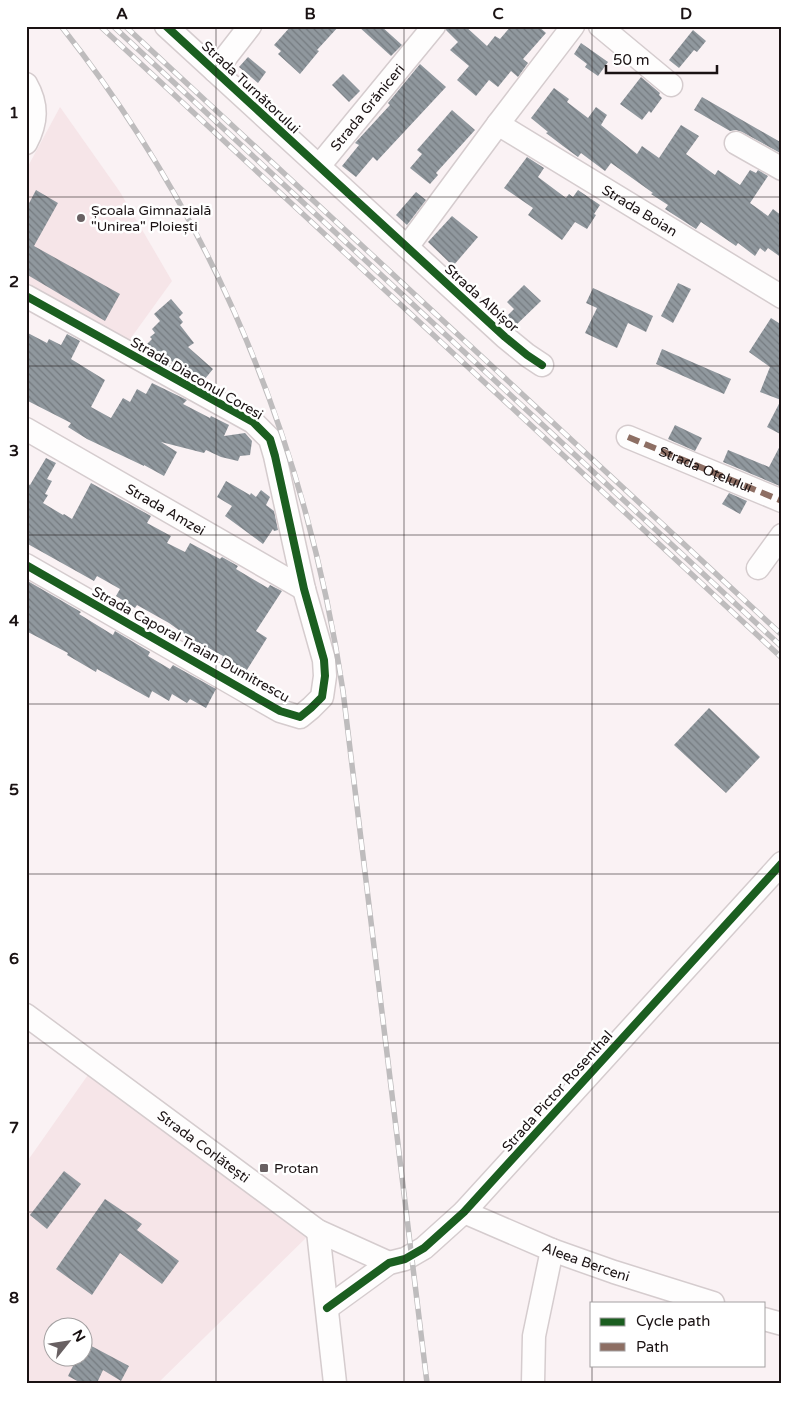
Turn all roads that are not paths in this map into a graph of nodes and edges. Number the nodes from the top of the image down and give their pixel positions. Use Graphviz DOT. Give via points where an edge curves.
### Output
graph roads {
  1 [pos="166,26"];
  2 [pos="250,26"];
  3 [pos="434,26"];
  4 [pos="573,26"];
  5 [pos="600,26"];
  6 [pos="215,71"];
  7 [pos="26,84"];
  8 [pos="671,85"];
  9 [pos="498,124"];
  10 [pos="26,143"];
  11 [pos="736,143"];
  12 [pos="318,166"];
  13 [pos="782,169"];
  14 [pos="407,246"];
  15 [pos="26,296"];
  16 [pos="782,296"];
  17 [pos="542,365"];
  18 [pos="26,429"];
  19 [pos="628,437"];
  20 [pos="782,501"];
  21 [pos="782,535"];
  22 [pos="26,565"];
  23 [pos="758,568"];
  24 [pos="304,589"];
  25 [pos="782,863"];
  26 [pos="26,1015"];
  27 [pos="464,1212"];
  28 [pos="318,1231"];
  29 [pos="552,1250"];
  30 [pos="389,1263"];
  31 [pos="710,1302"];
  32 [pos="327,1308"];
  33 [pos="766,1320"];
  34 [pos="782,1324"];
  35 [pos="335,1383"];
  36 [pos="534,1383"];
  1 -- 6 [label="street, Strada Turnătorului"];
  2 -- 6 [label="street"];
  3 -- 12 [label="street, Strada Grăniceri"];
  4 -- 9 [label="street"];
  5 -- 8 [label="street"];
  6 -- 12 [label="street, Strada Turnătorului"];
  7 -- 10 [label="street" via="36,109"];
  9 -- 14 [label="street"];
  9 -- 16 [label="street, Strada Boian"];
  11 -- 13 [label="street"];
  12 -- 14 [label="street"];
  14 -- 17 [label="street, Strada Albișor" via="505,337"];
  15 -- 24 [label="street, Strada Diaconul Coresi" via="253,422 262,430 270,440 275,456"];
  18 -- 24 [label="street, Strada Amzei"];
  19 -- 20 [label="street, Strada Oțelului"];
  21 -- 23 [label="street"];
  22 -- 24 [label="street, Strada Caporal Traian Dumitrescu" via="280,710 300,717 322,697 325,676 324,660"];
  25 -- 27 [label="street, Strada Pictor Rosenthal"];
  26 -- 28 [label="street, Strada Corlătești"];
  27 -- 29 [label="street, Aleea Berceni"];
  27 -- 30 [label="street, Strada Pictor Rosenthal" via="424,1248 412,1256"];
  28 -- 30 [label="street, Strada Corlătești"];
  28 -- 32 [label="street"];
  29 -- 31 [label="street, Aleea Berceni"];
  29 -- 36 [label="street" via="534,1336"];
  30 -- 32 [label="street, Strada Pictor Rosenthal"];
  32 -- 35 [label="street"];
  33 -- 34 [label="street"];
}
